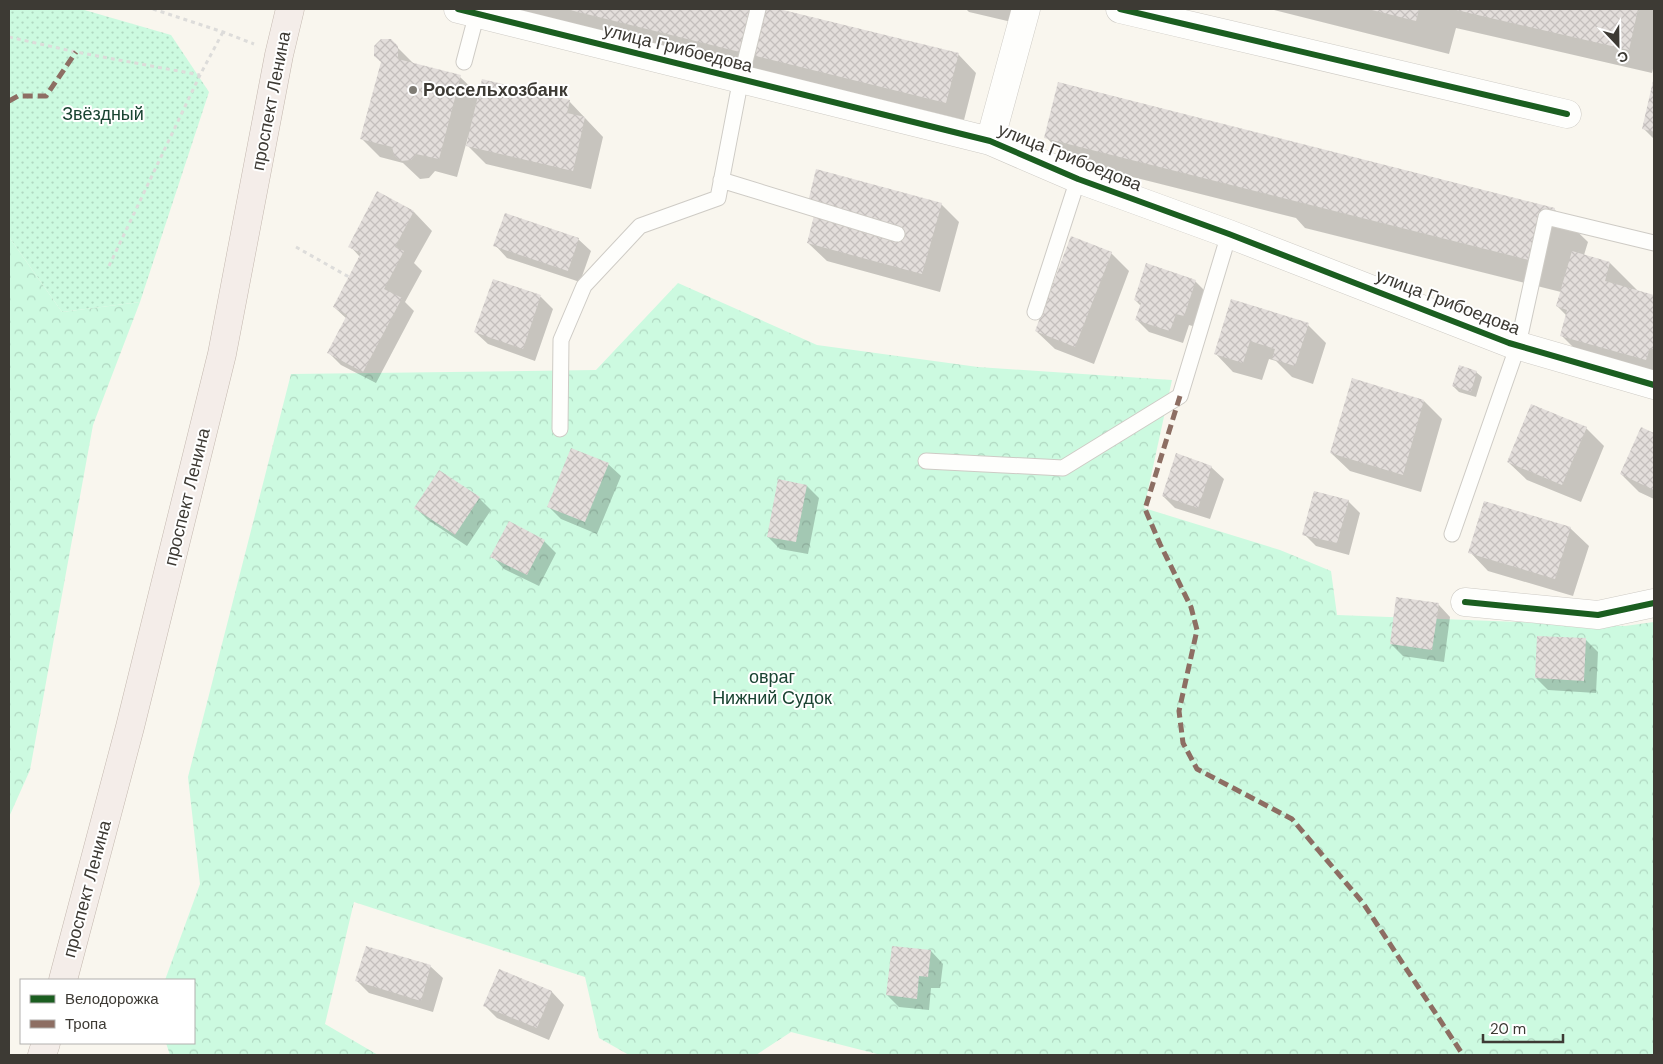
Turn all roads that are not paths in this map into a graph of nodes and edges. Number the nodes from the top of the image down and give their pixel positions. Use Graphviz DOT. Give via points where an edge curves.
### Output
graph roads {
  1 [pos="290,9"];
  2 [pos="758,9"];
  3 [pos="1026,9"];
  4 [pos="1120,9"];
  5 [pos="467,11"];
  6 [pos="464,62"];
  7 [pos="741,78"];
  8 [pos="1567,114"];
  9 [pos="990,141"];
  10 [pos="1078,179"];
  11 [pos="721,180"];
  12 [pos="896,234"];
  13 [pos="1229,234"];
  14 [pos="1654,243"];
  15 [pos="1035,312"];
  16 [pos="1518,345"];
  17 [pos="1654,386"];
  18 [pos="560,429"];
  19 [pos="926,461"];
  20 [pos="1452,534"];
  21 [pos="1465,602"];
  22 [pos="1654,603"];
  23 [pos="62,979"];
  1 -- 23 [label="main road, проспект Ленина" via="222,354 130,727"];
  2 -- 7 [label="lane"];
  3 -- 9 [label="street"];
  4 -- 8 [label="street"];
  5 -- 6 [label="lane"];
  5 -- 7 [label="street, улица Грибоедова"];
  7 -- 9 [label="street, улица Грибоедова"];
  7 -- 11 [label="lane"];
  9 -- 10 [label="street, улица Грибоедова"];
  10 -- 13 [label="street, улица Грибоедова"];
  10 -- 15 [label="lane"];
  11 -- 12 [label="lane"];
  11 -- 18 [label="lane" via="718,198 640,226 584,286 561,340"];
  13 -- 16 [label="street, улица Грибоедова"];
  13 -- 19 [label="lane" via="1180,396 1063,468"];
  14 -- 16 [label="lane" via="1546,217"];
  16 -- 17 [label="street, улица Грибоедова"];
  16 -- 20 [label="lane"];
  21 -- 22 [label="street" via="1598,615"];
}
